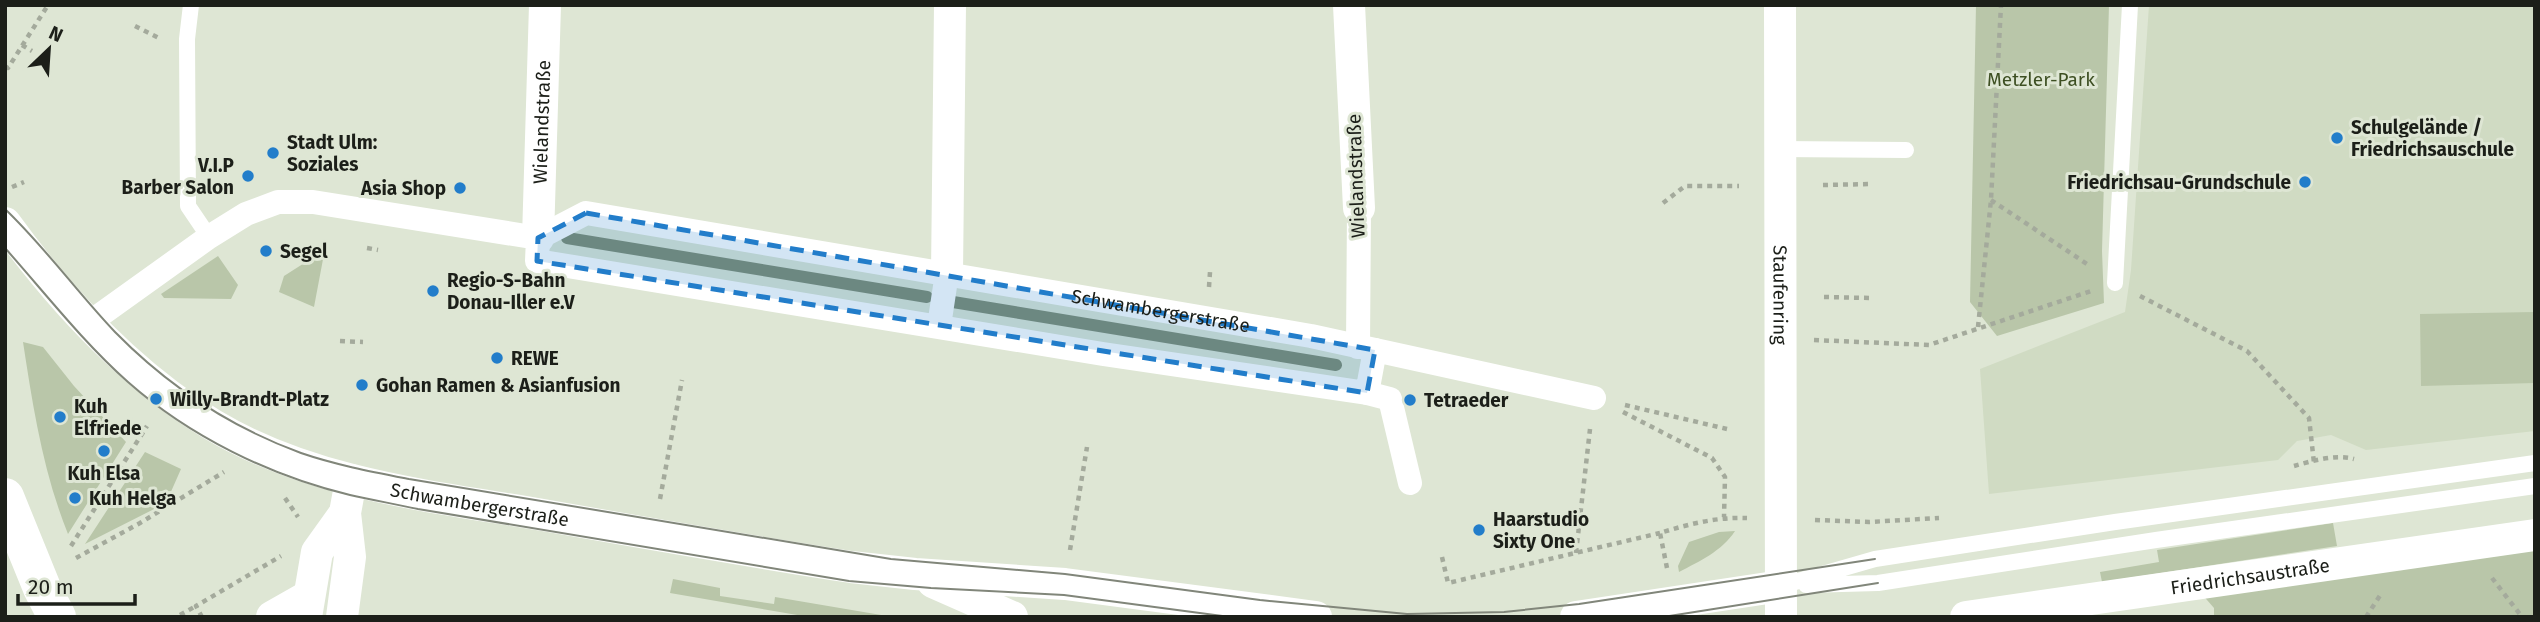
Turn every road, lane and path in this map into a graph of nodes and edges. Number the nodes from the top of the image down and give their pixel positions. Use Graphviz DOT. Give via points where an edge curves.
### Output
graph roads {
  1 [pos="48,5"];
  2 [pos="191,5"];
  3 [pos="545,5"];
  4 [pos="950,5"];
  5 [pos="1349,5"];
  6 [pos="1780,5"];
  7 [pos="2001,5"];
  8 [pos="2130,5"];
  9 [pos="22,45"];
  10 [pos="32,51"];
  11 [pos="5,66"];
  12 [pos="1779,149"];
  13 [pos="1906,150"];
  14 [pos="24,182"];
  15 [pos="1871,184"];
  16 [pos="1823,185"];
  17 [pos="1739,186"];
  18 [pos="12,187"];
  19 [pos="1992,200"];
  20 [pos="1663,203"];
  21 [pos="1359,208"];
  22 [pos="11,235"];
  23 [pos="209,237"];
  24 [pos="538,238"];
  25 [pos="367,248"];
  26 [pos="378,250"];
  27 [pos="947,273"];
  28 [pos="2115,283"];
  29 [pos="1824,297"];
  30 [pos="1871,298"];
  31 [pos="89,323"];
  32 [pos="939,326"];
  33 [pos="1978,327"];
  34 [pos="1779,338"];
  35 [pos="340,341"];
  36 [pos="363,342"];
  37 [pos="1367,348"];
  38 [pos="682,380"];
  39 [pos="1367,393"];
  40 [pos="1594,398"];
  41 [pos="147,426"];
  42 [pos="1727,429"];
  43 [pos="1087,447"];
  44 [pos="2314,460"];
  45 [pos="2535,463"];
  46 [pos="224,472"];
  47 [pos="351,481"];
  48 [pos="1410,482"];
  49 [pos="2535,486"];
  50 [pos="5,497"];
  51 [pos="285,497"];
  52 [pos="659,503"];
  53 [pos="345,513"];
  54 [pos="300,524"];
  55 [pos="1660,533"];
  56 [pos="2535,535"];
  57 [pos="71,546"];
  58 [pos="1069,551"];
  59 [pos="288,552"];
  60 [pos="1576,553"];
  61 [pos="1442,557"];
  62 [pos="76,558"];
  63 [pos="1668,571"];
  64 [pos="915,574"];
  65 [pos="1781,601"];
  66 [pos="196,606"];
  67 [pos="307,606"];
  68 [pos="180,615"];
  69 [pos="57,617"];
  70 [pos="202,617"];
  71 [pos="272,617"];
  72 [pos="342,617"];
  73 [pos="1012,617"];
  74 [pos="1316,617"];
  75 [pos="1576,617"];
  76 [pos="1966,617"];
  1 -- 9 [label="path"];
  2 -- 23 [label="lane" via="188,206"];
  3 -- 24 [label="street, Wielandstraße"];
  4 -- 27 [label="street"];
  5 -- 21 [label="street, Wielandstraße"];
  6 -- 12 [label="street, Staufenring"];
  7 -- 19 [label="path"];
  8 -- 28 [label="lane"];
  9 -- 10 [label="path"];
  9 -- 11 [label="path" via="8,68"];
  12 -- 13 [label="lane"];
  12 -- 34 [label="street, Staufenring"];
  14 -- 18 [label="path"];
  15 -- 16 [label="path"];
  17 -- 20 [label="path" via="1685,187"];
  19 -- 28 [label="path"];
  19 -- 33 [label="path"];
  21 -- 37 [label="street, Wielandstraße"];
  22 -- 31 [label="street, Schwambergerstraße"];
  23 -- 24 [label="street" via="246,214 278,202 302,202"];
  23 -- 31 [label="street"];
  24 -- 27 [label="street, Schwambergerstraße" via="586,213"];
  24 -- 32 [label="street" via="537,261"];
  25 -- 26 [label="path"];
  27 -- 32 [label="street"];
  27 -- 37 [label="street, Schwambergerstraße"];
  28 -- 33 [label="path"];
  28 -- 44 [label="path" via="2248,351 2309,418"];
  29 -- 30 [label="path"];
  31 -- 47 [label="street, Schwambergerstraße" via="151,383 212,425 278,457"];
  32 -- 39 [label="street"];
  33 -- 34 [label="path" via="1929,345"];
  34 -- 65 [label="street, Staufenring"];
  35 -- 36 [label="path"];
  37 -- 39 [label="street"];
  37 -- 40 [label="street, Schwambergerstraße"];
  38 -- 52 [label="path"];
  39 -- 48 [label="street" via="1390,399"];
  40 -- 42 [label="path"];
  40 -- 55 [label="path" via="1712,458 1725,477 1724,517"];
  40 -- 60 [label="path"];
  41 -- 57 [label="path"];
  43 -- 58 [label="path"];
  45 -- 65 [label="lane" via="1875,559"];
  46 -- 62 [label="path"];
  47 -- 53 [label="street"];
  47 -- 64 [label="street, Schwambergerstraße"];
  49 -- 65 [label="lane" via="2156,540"];
  50 -- 69 [label="main road"];
  51 -- 54 [label="path"];
  53 -- 67 [label="street" via="317,552"];
  53 -- 72 [label="street" via="349,557"];
  55 -- 60 [label="path"];
  55 -- 63 [label="path"];
  56 -- 76 [label="street, Friedrichsaustraße"];
  59 -- 66 [label="path"];
  60 -- 61 [label="path" via="1448,583"];
  64 -- 73 [label="street, Schwambergerstraße"];
  64 -- 74 [label="street, Schwambergerstraße" via="1065,584"];
  65 -- 75 [label="street"];
  66 -- 68 [label="path"];
  66 -- 70 [label="path"];
  67 -- 71 [label="street"];
}
